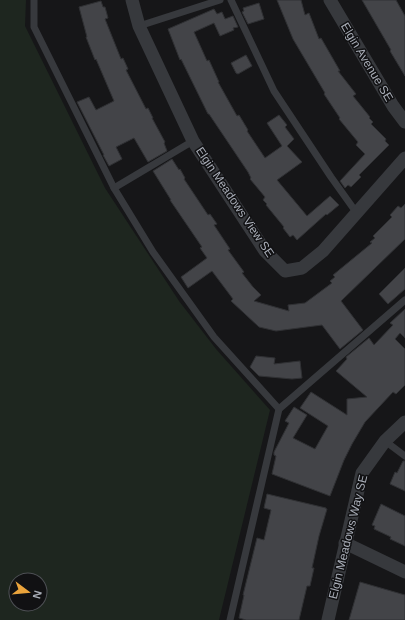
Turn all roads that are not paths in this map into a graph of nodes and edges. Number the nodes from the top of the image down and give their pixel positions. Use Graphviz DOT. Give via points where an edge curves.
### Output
graph roads {
  1 [pos="34,0"];
  2 [pos="132,0"];
  3 [pos="220,0"];
  4 [pos="231,0"];
  5 [pos="330,0"];
  6 [pos="139,26"];
  7 [pos="405,122"];
  8 [pos="193,141"];
  9 [pos="405,158"];
  10 [pos="114,188"];
  11 [pos="356,212"];
  12 [pos="405,300"];
  13 [pos="279,409"];
  14 [pos="405,422"];
  15 [pos="385,441"];
  16 [pos="405,456"];
  17 [pos="345,543"];
  18 [pos="405,572"];
  19 [pos="230,620"];
  20 [pos="328,620"];
  1 -- 10 [label="lane" via="34,27"];
  2 -- 6 [label="street, Elgin Meadows View SE"];
  3 -- 6 [label="lane"];
  4 -- 11 [label="lane" via="274,91"];
  5 -- 7 [label="street, Elgin Avenue SE"];
  6 -- 8 [label="street, Elgin Meadows View SE"];
  8 -- 10 [label="lane"];
  8 -- 11 [label="street, Elgin Meadows View SE" via="266,251 285,271 302,268 323,250"];
  9 -- 11 [label="street, Elgin Meadows View SE"];
  10 -- 13 [label="lane" via="153,252 214,337"];
  12 -- 13 [label="lane"];
  13 -- 19 [label="lane"];
  14 -- 15 [label="street, Elgin Meadows Way SE"];
  15 -- 16 [label="lane"];
  15 -- 17 [label="street, Elgin Meadows Way SE" via="362,473"];
  17 -- 18 [label="street"];
  17 -- 20 [label="street, Elgin Meadows Way SE"];
}
